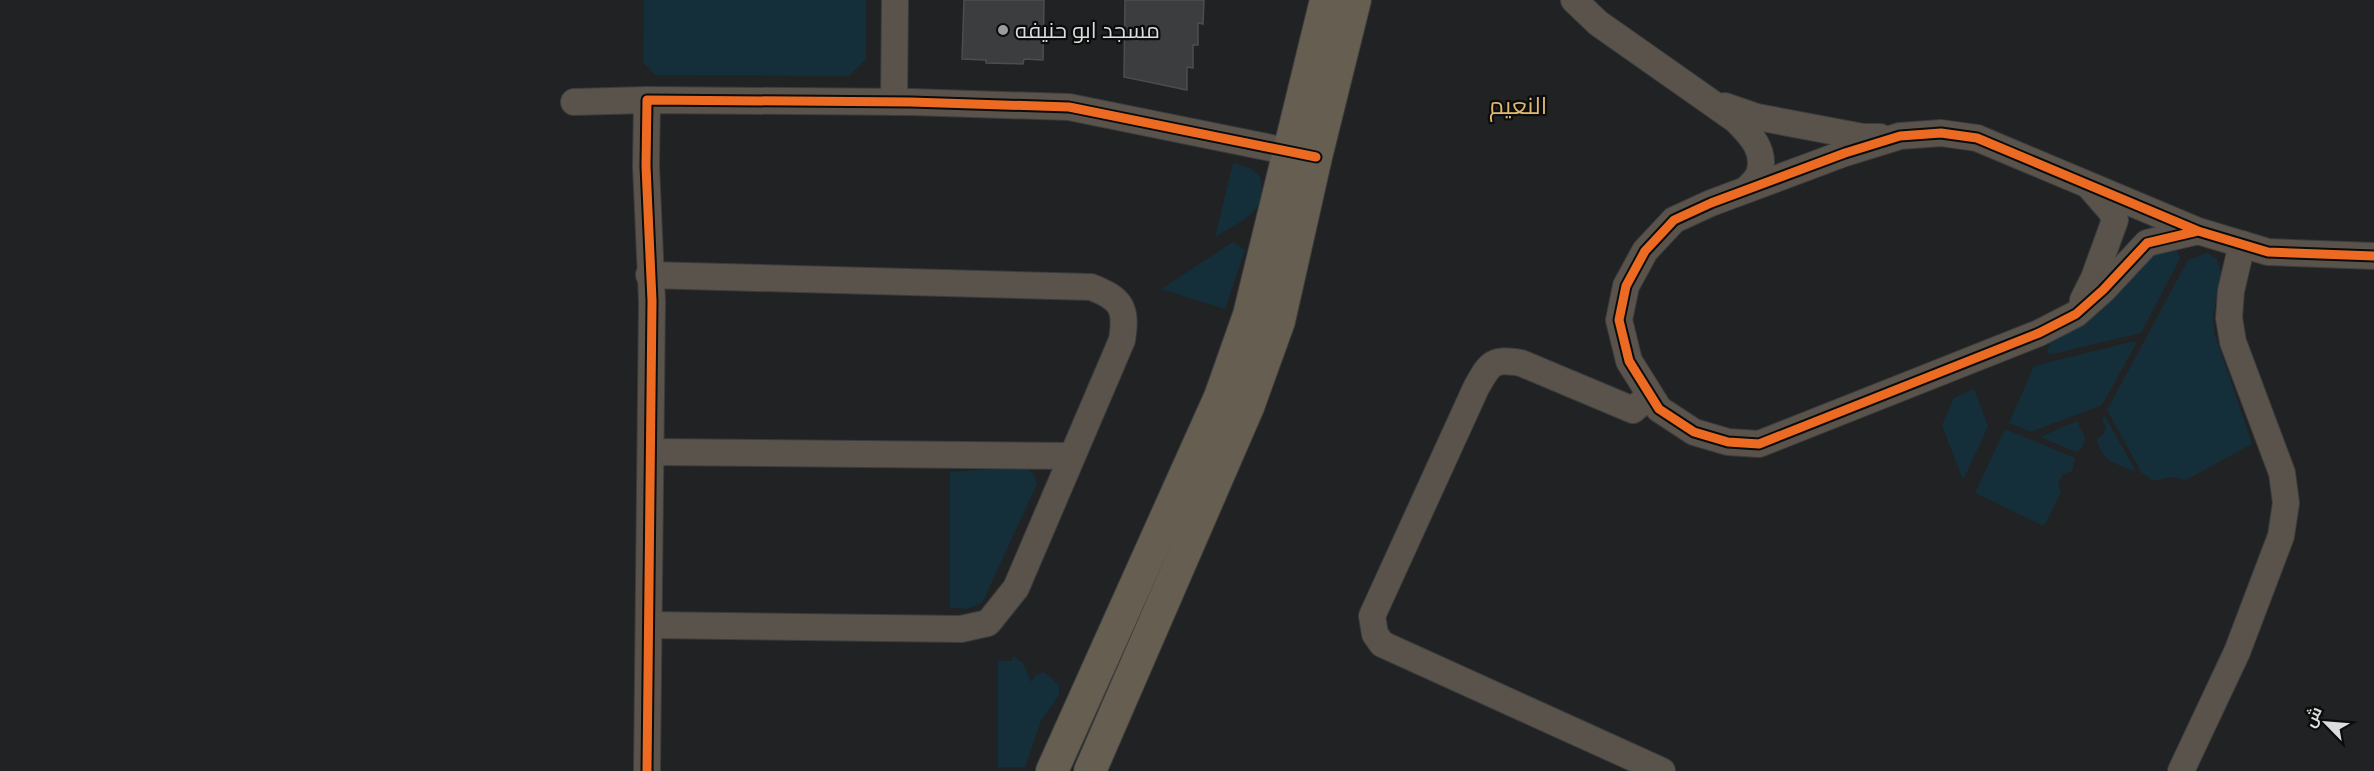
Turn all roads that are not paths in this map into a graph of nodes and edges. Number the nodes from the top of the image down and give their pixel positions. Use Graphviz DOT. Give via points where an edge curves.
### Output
graph roads {
  1 [pos="895,0"];
  2 [pos="1326,0"];
  3 [pos="1355,0"];
  4 [pos="1574,0"];
  5 [pos="647,100"];
  6 [pos="1707,101"];
  7 [pos="574,102"];
  8 [pos="894,102"];
  9 [pos="1894,137"];
  10 [pos="1303,155"];
  11 [pos="2086,183"];
  12 [pos="1747,189"];
  13 [pos="2198,231"];
  14 [pos="2374,239"];
  15 [pos="2242,244"];
  16 [pos="2374,256"];
  17 [pos="649,275"];
  18 [pos="2076,314"];
  19 [pos="1650,395"];
  20 [pos="651,452"];
  21 [pos="1072,456"];
  22 [pos="649,626"];
  23 [pos="647,771"];
  24 [pos="1052,771"];
  25 [pos="1089,771"];
  26 [pos="1662,771"];
  27 [pos="2181,771"];
  1 -- 8 [label="street"];
  2 -- 10 [label="main road"];
  3 -- 10 [label="main road"];
  4 -- 6 [label="street" via="1598,23"];
  5 -- 7 [label="street"];
  5 -- 8 [label="street"];
  5 -- 17 [label="street"];
  6 -- 9 [label="street" via="1757,117 1863,137"];
  6 -- 12 [label="street" via="1753,136 1761,155 1759,174"];
  8 -- 10 [label="street" via="1069,107"];
  9 -- 11 [label="street" via="1941,133 1977,138"];
  9 -- 12 [label="street"];
  10 -- 24 [label="main road" via="1220,397"];
  10 -- 25 [label="main road" via="1279,321 1248,407"];
  11 -- 13 [label="street"];
  11 -- 18 [label="street" via="2115,220"];
  12 -- 19 [label="street" via="1674,220 1645,251 1626,286 1619,320 1629,361"];
  13 -- 15 [label="street"];
  13 -- 18 [label="street" via="2147,243"];
  14 -- 15 [label="street"];
  15 -- 16 [label="street" via="2268,252"];
  15 -- 27 [label="street" via="2230,291 2230,326 2282,473 2286,503 2281,536 2237,652"];
  17 -- 20 [label="street"];
  17 -- 21 [label="street" via="1091,287 1107,293 1120,304 1125,319 1122,340"];
  18 -- 19 [label="street" via="2039,333 1759,444 1728,442 1695,432 1659,409"];
  19 -- 26 [label="street" via="1633,410 1521,363 1502,360 1488,367 1372,616 1375,634 1382,644"];
  20 -- 21 [label="street"];
  20 -- 22 [label="street"];
  21 -- 22 [label="street" via="1016,588 988,624 962,629"];
  22 -- 23 [label="street"];
}
